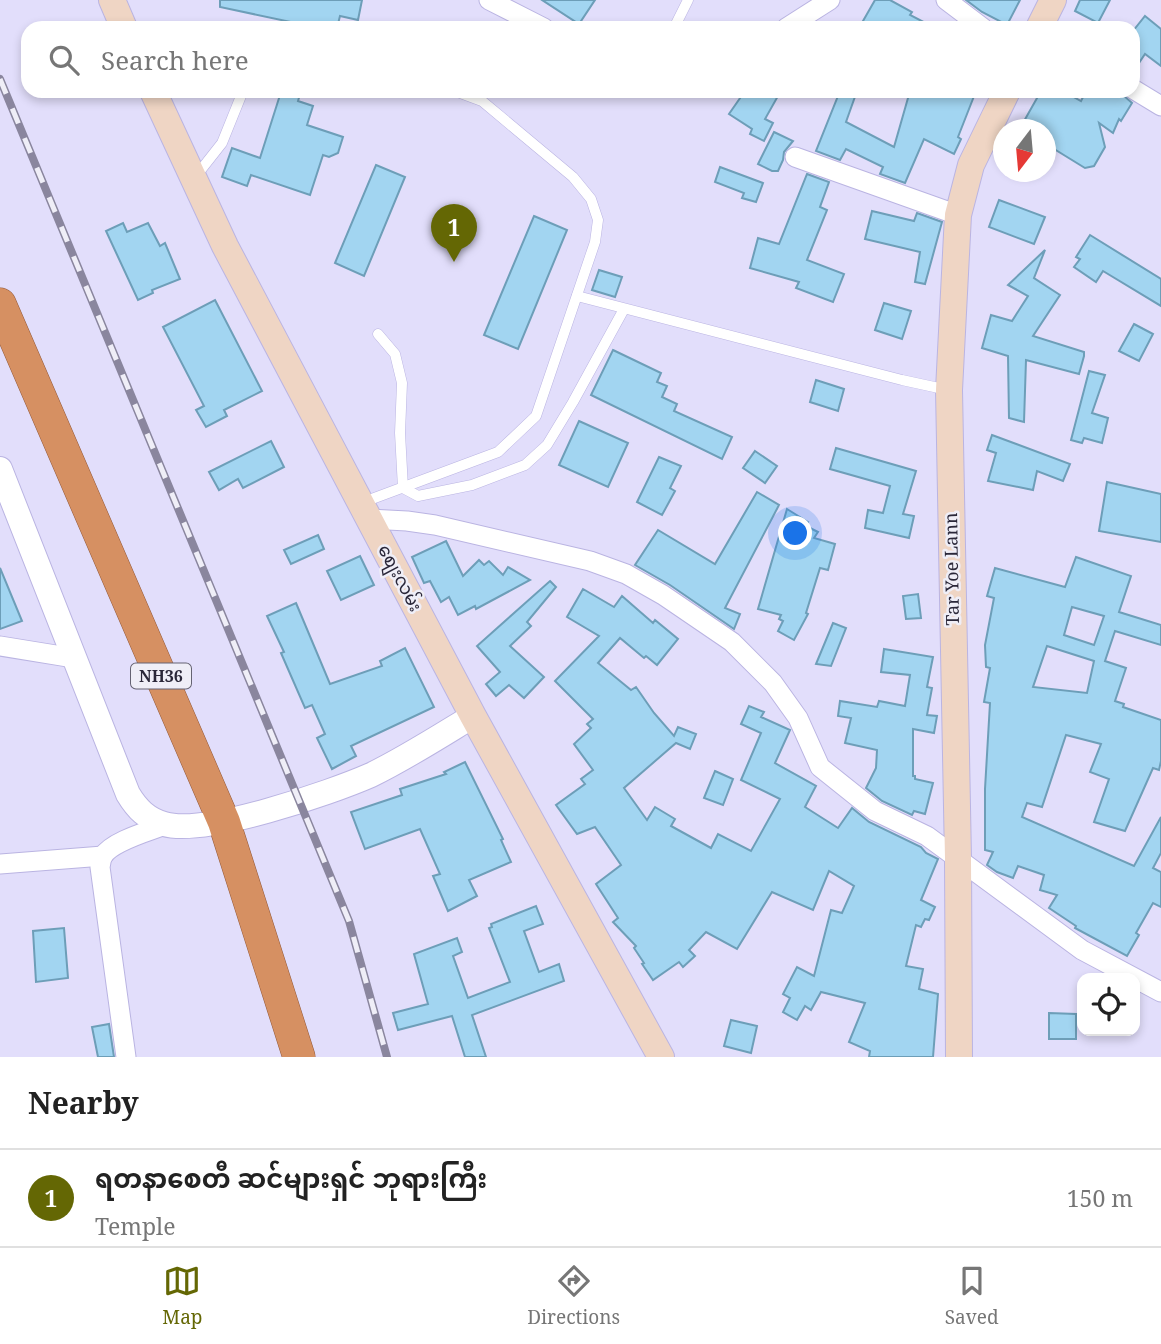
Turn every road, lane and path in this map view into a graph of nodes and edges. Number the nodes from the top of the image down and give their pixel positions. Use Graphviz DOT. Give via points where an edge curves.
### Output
graph roads {
  1 [pos="111,0"];
  2 [pos="489,0"];
  3 [pos="688,0"];
  4 [pos="830,0"];
  5 [pos="946,0"];
  6 [pos="1053,0"];
  7 [pos="121,21"];
  8 [pos="530,21"];
  9 [pos="678,21"];
  10 [pos="797,21"];
  11 [pos="974,21"];
  12 [pos="1042,21"];
  13 [pos="1140,93"];
  14 [pos="156,98"];
  15 [pos="240,98"];
  16 [pos="474,98"];
  17 [pos="1004,98"];
  18 [pos="1161,106"];
  19 [pos="795,157"];
  20 [pos="194,179"];
  21 [pos="958,215"];
  22 [pos="577,296"];
  23 [pos="0,304"];
  24 [pos="624,309"];
  25 [pos="379,334"];
  26 [pos="949,390"];
  27 [pos="0,469"];
  28 [pos="403,488"];
  29 [pos="365,511"];
  30 [pos="0,646"];
  31 [pos="74,658"];
  32 [pos="473,716"];
  33 [pos="224,822"];
  34 [pos="165,825"];
  35 [pos="103,856"];
  36 [pos="958,859"];
  37 [pos="0,864"];
  38 [pos="1161,992"];
  39 [pos="126,1057"];
  40 [pos="299,1057"];
  41 [pos="661,1057"];
  42 [pos="959,1057"];
  1 -- 7 [label="main road"];
  2 -- 8 [label="street"];
  3 -- 9 [label="lane"];
  4 -- 10 [label="street"];
  5 -- 11 [label="street"];
  6 -- 12 [label="main road"];
  13 -- 18 [label="street"];
  14 -- 20 [label="main road, စျေးလမ်း"];
  15 -- 20 [label="lane" via="222,143"];
  16 -- 22 [label="lane" via="573,177 591,199 598,220 595,242"];
  17 -- 21 [label="main road, Tar Yoe Lann" via="971,164"];
  19 -- 21 [label="street"];
  20 -- 29 [label="main road, စျေးလမ်း"];
  21 -- 26 [label="main road, Tar Yoe Lann"];
  22 -- 24 [label="lane"];
  22 -- 28 [label="lane" via="536,416 498,452"];
  23 -- 33 [label="highway, NH36"];
  24 -- 26 [label="lane"];
  24 -- 28 [label="lane" via="547,445 525,465 472,485 418,496"];
  25 -- 28 [label="lane" via="395,354 402,383"];
  26 -- 36 [label="main road, Tar Yoe Lann"];
  27 -- 31 [label="street"];
  28 -- 29 [label="lane"];
  29 -- 32 [label="main road, စျေးလမ်း"];
  29 -- 36 [label="street" via="590,561 663,595 732,642 773,683 798,718 820,767 875,811 927,836"];
  30 -- 31 [label="street"];
  31 -- 34 [label="street" via="128,794 138,809"];
  32 -- 33 [label="street" via="370,775"];
  32 -- 41 [label="main road, စျေးလမ်း"];
  33 -- 34 [label="street"];
  33 -- 40 [label="highway, NH36"];
  34 -- 35 [label="street" via="125,841"];
  35 -- 37 [label="street"];
  35 -- 39 [label="street" via="101,884"];
  36 -- 38 [label="street" via="1082,950"];
  36 -- 42 [label="main road, Tar Yoe Lann"];
}
